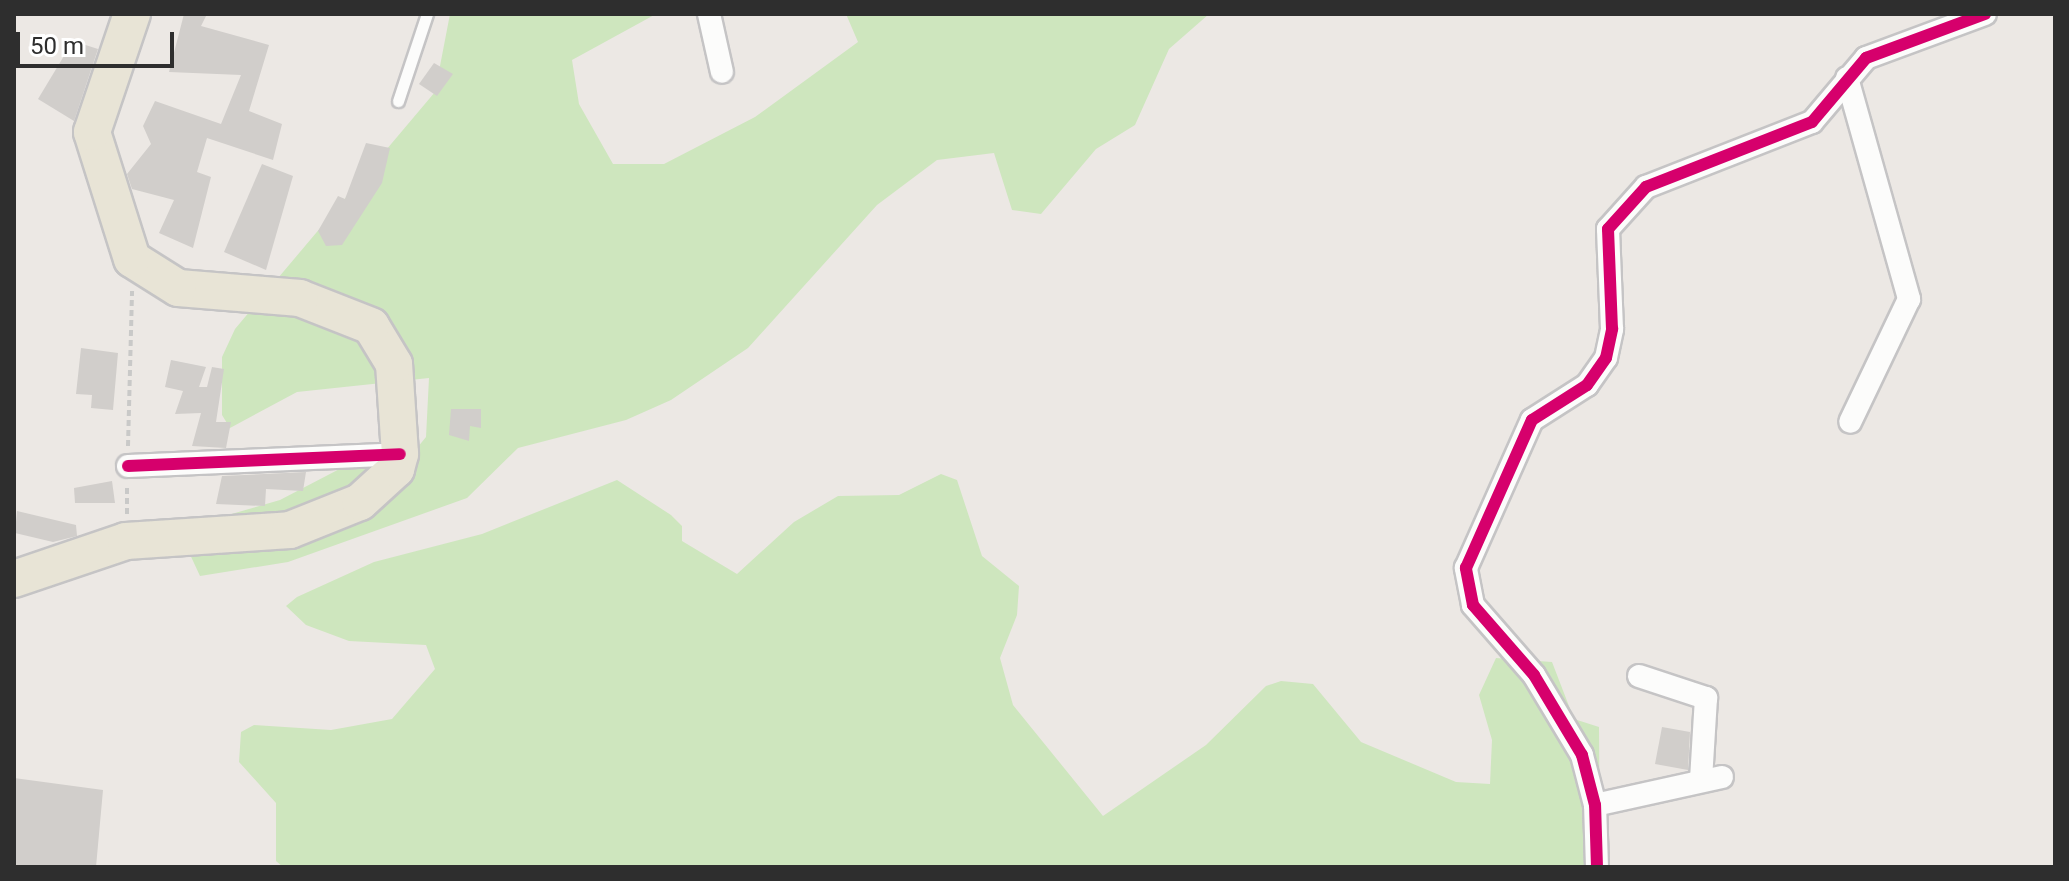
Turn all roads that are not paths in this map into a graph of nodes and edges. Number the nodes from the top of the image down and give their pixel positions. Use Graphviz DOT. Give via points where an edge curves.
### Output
graph roads {
  1 [pos="132,14"];
  2 [pos="427,14"];
  3 [pos="709,14"];
  4 [pos="1985,14"];
  5 [pos="722,72"];
  6 [pos="1847,78"];
  7 [pos="398,101"];
  8 [pos="1850,422"];
  9 [pos="400,454"];
  10 [pos="128,466"];
  11 [pos="14,579"];
  12 [pos="1639,676"];
  13 [pos="1595,805"];
  14 [pos="1597,867"];
  1 -- 9 [label="main road" via="92,132 132,259 178,288 300,298 371,326 394,364"];
  2 -- 7 [label="lane"];
  3 -- 5 [label="street"];
  4 -- 6 [label="street" via="1866,58"];
  6 -- 8 [label="street" via="1909,299"];
  6 -- 13 [label="street" via="1822,115 1796,132 1646,187 1627,201 1608,229 1612,329 1606,358 1587,385 1532,420 1466,568 1473,605 1534,675 1582,755"];
  9 -- 10 [label="street"];
  9 -- 11 [label="main road" via="396,469 360,502 290,530 126,541"];
  12 -- 13 [label="street" via="1706,698 1711,779"];
  13 -- 14 [label="street"];
}
